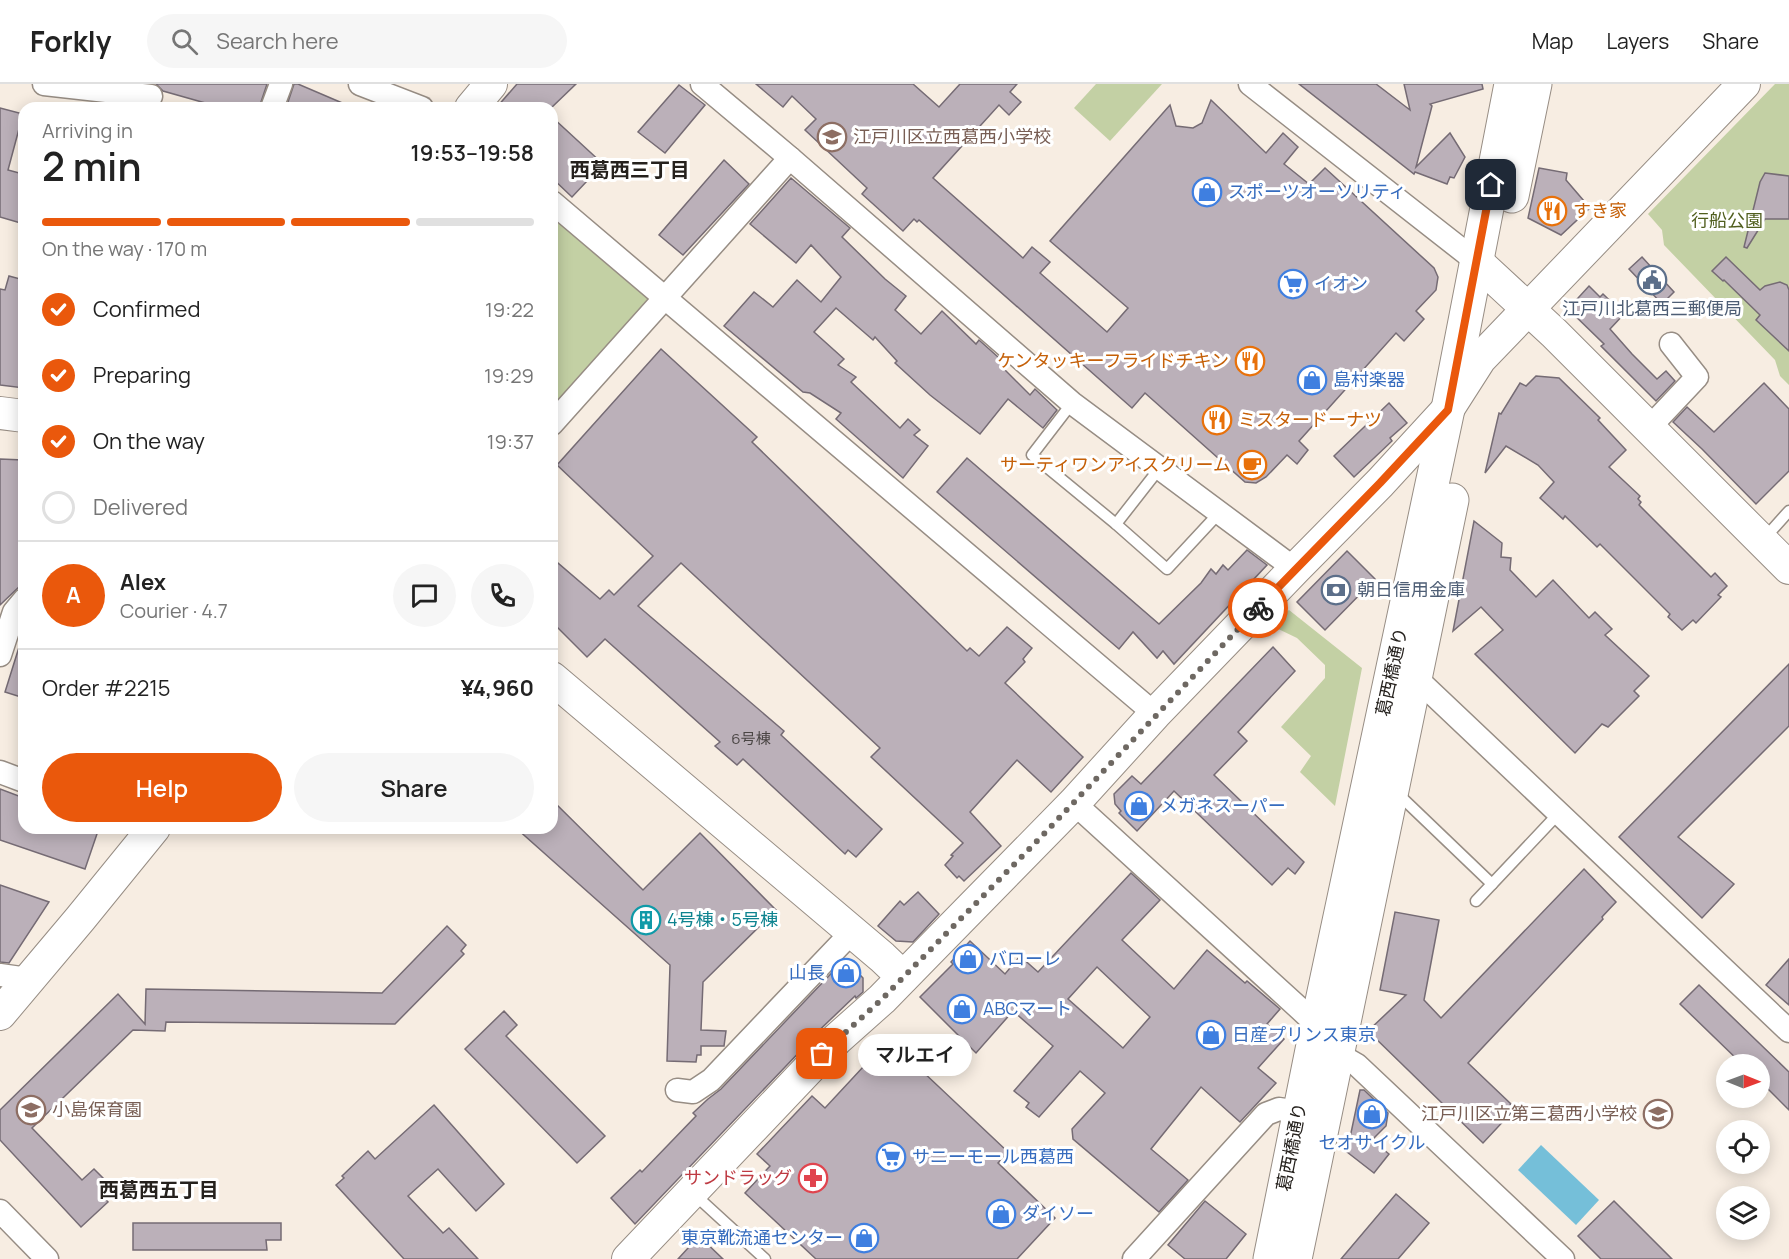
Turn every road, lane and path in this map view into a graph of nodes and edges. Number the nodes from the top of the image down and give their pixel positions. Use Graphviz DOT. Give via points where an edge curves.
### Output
graph roads {
  1 [pos="44,84"];
  2 [pos="281,84"];
  3 [pos="360,84"];
  4 [pos="491,84"];
  5 [pos="702,84"];
  6 [pos="1250,84"];
  7 [pos="1511,84"];
  8 [pos="1535,84"];
  9 [pos="1740,85"];
  10 [pos="151,96"];
  11 [pos="274,102"];
  12 [pos="406,102"];
  13 [pos="476,102"];
  14 [pos="790,158"];
  15 [pos="558,213"];
  16 [pos="1486,269"];
  17 [pos="664,299"];
  18 [pos="1528,309"];
  19 [pos="1671,344"];
  20 [pos="1480,359"];
  21 [pos="1072,404"];
  22 [pos="1448,410"];
  23 [pos="0,413"];
  24 [pos="18,415"];
  25 [pos="558,417"];
  26 [pos="1648,429"];
  27 [pos="1160,469"];
  28 [pos="1789,511"];
  29 [pos="1219,513"];
  30 [pos="1116,524"];
  31 [pos="1762,541"];
  32 [pos="1789,568"];
  33 [pos="1295,569"];
  34 [pos="15,609"];
  35 [pos="0,655"];
  36 [pos="1416,678"];
  37 [pos="558,683"];
  38 [pos="1155,714"];
  39 [pos="0,772"];
  40 [pos="18,779"];
  41 [pos="1392,789"];
  42 [pos="1074,803"];
  43 [pos="1559,813"];
  44 [pos="149,834"];
  45 [pos="1492,884"];
  46 [pos="1476,901"];
  47 [pos="852,932"];
  48 [pos="14,977"];
  49 [pos="903,978"];
  50 [pos="0,1014"];
  51 [pos="1317,1025"];
  52 [pos="1789,1031"];
  53 [pos="1338,1054"];
  54 [pos="678,1090"];
  55 [pos="1312,1114"];
  56 [pos="691,1192"];
  57 [pos="0,1211"];
  58 [pos="47,1259"];
  59 [pos="628,1259"];
  60 [pos="765,1259"];
  61 [pos="1134,1259"];
  62 [pos="1270,1259"];
  63 [pos="1295,1259"];
  64 [pos="1563,1259"];
  1 -- 10 [label="street"];
  2 -- 11 [label="street"];
  3 -- 12 [label="street"];
  4 -- 13 [label="street"];
  5 -- 14 [label="street"];
  6 -- 16 [label="street"];
  7 -- 16 [label="main road, 葛西橋通り"];
  8 -- 16 [label="main road, 葛西橋通り"];
  9 -- 18 [label="street"];
  14 -- 17 [label="street"];
  14 -- 21 [label="street"];
  15 -- 17 [label="street"];
  16 -- 18 [label="street"];
  16 -- 20 [label="main road, 葛西橋通り"];
  16 -- 22 [label="main road, 葛西橋通り"];
  17 -- 25 [label="street"];
  17 -- 38 [label="street"];
  18 -- 20 [label="street"];
  18 -- 26 [label="street"];
  19 -- 26 [label="street" via="1697,377"];
  20 -- 22 [label="street"];
  20 -- 36 [label="main road, 葛西橋通り"];
  21 -- 27 [label="street"];
  21 -- 30 [label="lane" via="1032,455"];
  22 -- 33 [label="street"];
  22 -- 51 [label="main road, 葛西橋通り"];
  23 -- 24 [label="street"];
  26 -- 31 [label="street"];
  27 -- 29 [label="street"];
  27 -- 30 [label="lane"];
  28 -- 31 [label="lane"];
  29 -- 30 [label="lane" via="1167,569"];
  29 -- 33 [label="street"];
  31 -- 32 [label="street"];
  33 -- 38 [label="street"];
  34 -- 35 [label="street"];
  36 -- 41 [label="main road, 葛西橋通り"];
  36 -- 43 [label="street"];
  37 -- 47 [label="street"];
  38 -- 42 [label="street"];
  39 -- 40 [label="street"];
  41 -- 45 [label="lane"];
  41 -- 53 [label="main road, 葛西橋通り"];
  42 -- 49 [label="street"];
  42 -- 51 [label="street"];
  43 -- 45 [label="lane"];
  43 -- 52 [label="street"];
  44 -- 48 [label="street" via="80,919"];
  45 -- 46 [label="lane"];
  47 -- 49 [label="street"];
  47 -- 54 [label="street" via="711,1080 693,1092"];
  48 -- 50 [label="street"];
  49 -- 56 [label="street" via="837,1039"];
  51 -- 53 [label="street"];
  51 -- 55 [label="main road, 葛西橋通り"];
  53 -- 55 [label="main road, 葛西橋通り"];
  53 -- 64 [label="street" via="1357,1065"];
  55 -- 61 [label="street" via="1279,1109 1266,1114"];
  55 -- 62 [label="main road, 葛西橋通り"];
  55 -- 63 [label="main road, 葛西橋通り"];
  56 -- 59 [label="street"];
  56 -- 60 [label="lane"];
  57 -- 58 [label="street"];
}
